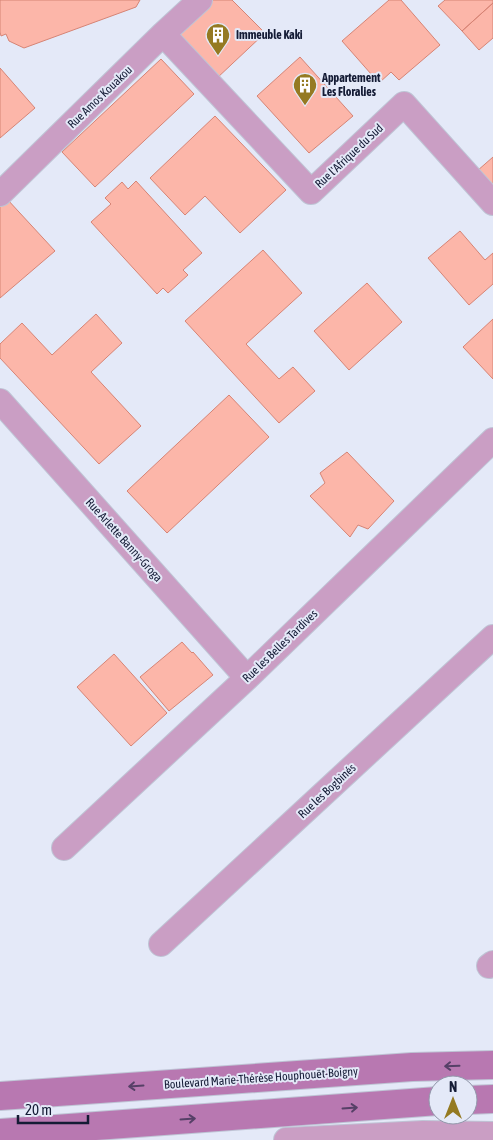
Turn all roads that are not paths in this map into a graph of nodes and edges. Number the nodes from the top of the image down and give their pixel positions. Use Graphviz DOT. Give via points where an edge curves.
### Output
graph roads {
  1 [pos="200,0"];
  2 [pos="163,34"];
  3 [pos="0,194"];
  4 [pos="493,203"];
  5 [pos="0,401"];
  6 [pos="493,440"];
  7 [pos="493,637"];
  8 [pos="247,678"];
  9 [pos="64,848"];
  10 [pos="161,944"];
  11 [pos="493,1065"];
  12 [pos="0,1096"];
  13 [pos="493,1099"];
  14 [pos="478,1100"];
  15 [pos="428,1103"];
  16 [pos="0,1133"];
  17 [pos="493,1134"];
  18 [pos="286,1140"];
  1 -- 2 [label="street, Rue Amos Kouakou"];
  2 -- 3 [label="street, Rue Amos Kouakou"];
  2 -- 4 [label="street, Rue l'Afrique du Sud" via="311,192 404,104"];
  5 -- 8 [label="street, Rue Arlette Banny-Groga"];
  6 -- 8 [label="street, Rue les Belles Tardives"];
  7 -- 10 [label="street, Rue les Bogbinés"];
  8 -- 9 [label="street, Rue les Belles Tardives"];
  11 -- 12 [label="main road, Boulevard Marie-Thérèse Houphouët-Boigny, one-way" via="412,1067"];
  13 -- 14 [label="main road"];
  16 -- 15 [label="main road, one-way"];
  17 -- 18 [label="street" via="423,1133"];
}
